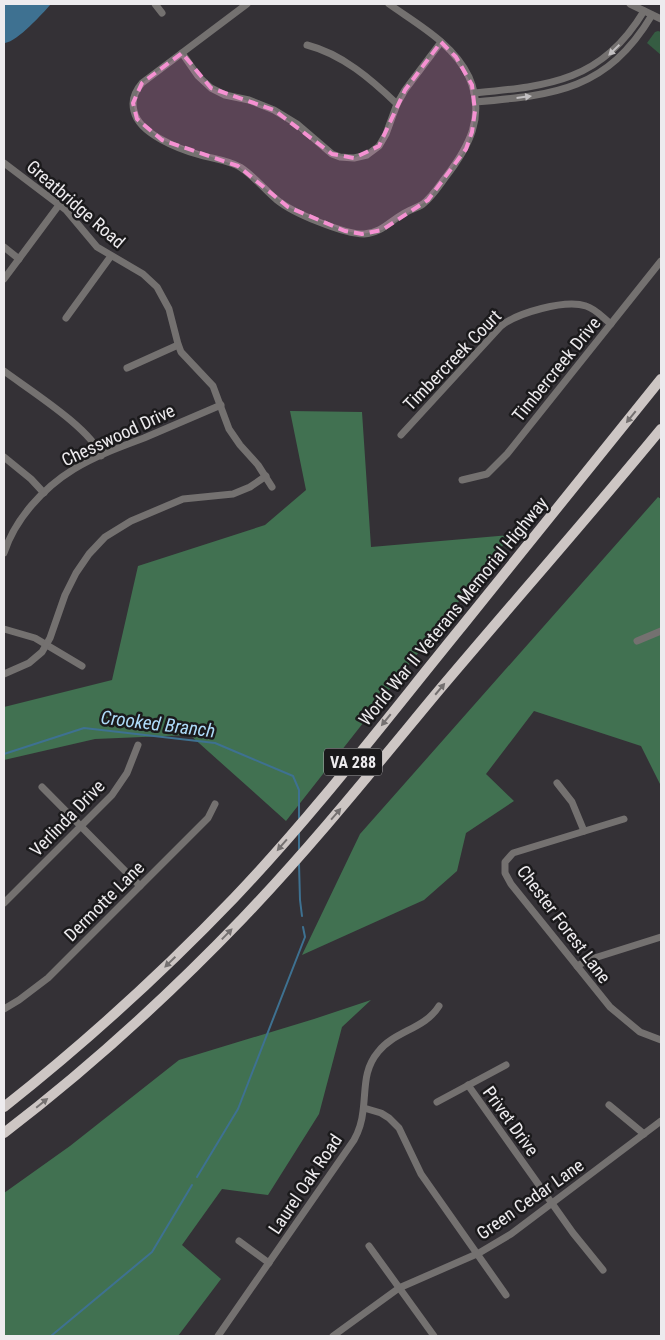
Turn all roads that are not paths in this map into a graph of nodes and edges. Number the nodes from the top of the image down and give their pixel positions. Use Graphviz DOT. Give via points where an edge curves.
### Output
graph roads {
  1 [pos="155,4"];
  2 [pos="247,4"];
  3 [pos="389,4"];
  4 [pos="630,4"];
  5 [pos="644,11"];
  6 [pos="162,14"];
  7 [pos="652,15"];
  8 [pos="661,19"];
  9 [pos="441,42"];
  10 [pos="307,45"];
  11 [pos="182,53"];
  12 [pos="547,84"];
  13 [pos="474,93"];
  14 [pos="550,94"];
  15 [pos="475,102"];
  16 [pos="397,104"];
  17 [pos="4,163"];
  18 [pos="59,205"];
  19 [pos="4,248"];
  20 [pos="111,256"];
  21 [pos="19,258"];
  22 [pos="661,261"];
  23 [pos="4,278"];
  24 [pos="66,318"];
  25 [pos="611,324"];
  26 [pos="178,345"];
  27 [pos="127,368"];
  28 [pos="4,370"];
  29 [pos="661,378"];
  30 [pos="221,405"];
  31 [pos="661,429"];
  32 [pos="401,435"];
  33 [pos="101,456"];
  34 [pos="4,457"];
  35 [pos="266,476"];
  36 [pos="462,480"];
  37 [pos="272,486"];
  38 [pos="44,493"];
  39 [pos="5,545"];
  40 [pos="4,553"];
  41 [pos="4,629"];
  42 [pos="661,631"];
  43 [pos="637,641"];
  44 [pos="47,645"];
  45 [pos="82,666"];
  46 [pos="4,674"];
  47 [pos="138,745"];
  48 [pos="557,783"];
  49 [pos="42,787"];
  50 [pos="215,804"];
  51 [pos="624,819"];
  52 [pos="81,826"];
  53 [pos="584,830"];
  54 [pos="140,886"];
  55 [pos="4,903"];
  56 [pos="661,937"];
  57 [pos="577,966"];
  58 [pos="439,1006"];
  59 [pos="4,1009"];
  60 [pos="661,1040"];
  61 [pos="506,1065"];
  62 [pos="468,1085"];
  63 [pos="437,1102"];
  64 [pos="610,1105"];
  65 [pos="4,1107"];
  66 [pos="364,1108"];
  67 [pos="661,1121"];
  68 [pos="4,1133"];
  69 [pos="644,1134"];
  70 [pos="552,1204"];
  71 [pos="239,1241"];
  72 [pos="369,1246"];
  73 [pos="478,1253"];
  74 [pos="269,1263"];
  75 [pos="603,1270"];
  76 [pos="399,1288"];
  77 [pos="506,1295"];
  78 [pos="218,1336"];
  79 [pos="333,1336"];
  80 [pos="434,1336"];
  1 -- 6 [label="street"];
  2 -- 11 [label="street"];
  3 -- 9 [label="street"];
  4 -- 5 [label="street"];
  5 -- 7 [label="street"];
  5 -- 12 [label="street, one-way" via="630,32 606,57 578,74"];
  7 -- 8 [label="street"];
  7 -- 14 [label="street" via="635,40 610,66 585,81"];
  9 -- 13 [label="street" via="462,66"];
  9 -- 16 [label="street"];
  10 -- 16 [label="street" via="345,61"];
  11 -- 15 [label="street" via="138,87 133,103 137,120 153,134 180,148 238,166 288,207 352,233 382,230 400,215 428,200 466,149 475,122"];
  11 -- 16 [label="street" via="211,88 274,110 298,124 327,150 340,157 360,157 374,151 386,134"];
  12 -- 13 [label="street"];
  12 -- 14 [label="street"];
  13 -- 15 [label="street"];
  15 -- 14 [label="street, one-way"];
  17 -- 18 [label="street, Greatbridge Road"];
  18 -- 20 [label="street, Greatbridge Road" via="97,247"];
  18 -- 21 [label="street"];
  19 -- 21 [label="street"];
  20 -- 24 [label="street"];
  20 -- 26 [label="street, Greatbridge Road" via="143,274 156,287 168,309"];
  21 -- 23 [label="street"];
  22 -- 25 [label="street, Timbercreek Drive"];
  25 -- 32 [label="street, Timbercreek Court" via="596,311 576,304 514,317 501,326"];
  25 -- 36 [label="street, Timbercreek Drive" via="491,471"];
  26 -- 27 [label="street"];
  26 -- 30 [label="street, Greatbridge Road" via="187,360 214,386"];
  28 -- 33 [label="street" via="72,422 91,439"];
  29 -- 65 [label="highway, World War II Veterans Memorial Highway / VA 288, one-way" via="274,854 143,988"];
  30 -- 33 [label="street, Chesswood Drive"];
  30 -- 35 [label="street, Greatbridge Road" via="234,436"];
  68 -- 31 [label="highway, VA 288, one-way" via="143,1016 259,901 364,782"];
  33 -- 38 [label="street, Chesswood Drive" via="74,469"];
  34 -- 38 [label="street"];
  35 -- 37 [label="street, Greatbridge Road"];
  35 -- 44 [label="street" via="234,494 183,499 131,521 105,537 76,573"];
  38 -- 39 [label="street, Chesswood Drive"];
  39 -- 40 [label="street, Chesswood Drive"];
  41 -- 44 [label="street"];
  42 -- 43 [label="street"];
  44 -- 45 [label="street"];
  44 -- 46 [label="street" via="29,663"];
  47 -- 52 [label="street, Verlinda Drive" via="120,784"];
  48 -- 53 [label="street" via="572,802"];
  49 -- 52 [label="street"];
  50 -- 54 [label="street, Dermotte Lane" via="208,818"];
  51 -- 53 [label="street, Chester Forest Lane"];
  52 -- 54 [label="street"];
  52 -- 55 [label="street, Verlinda Drive"];
  53 -- 57 [label="street, Chester Forest Lane" via="514,853 504,866 511,884"];
  54 -- 59 [label="street, Dermotte Lane" via="48,978"];
  56 -- 57 [label="street"];
  57 -- 60 [label="street, Chester Forest Lane" via="610,1007 640,1032"];
  58 -- 66 [label="street, Laurel Oak Road" via="430,1018 377,1052 366,1074"];
  61 -- 62 [label="street"];
  62 -- 63 [label="street"];
  62 -- 70 [label="street, Privet Drive"];
  64 -- 69 [label="street"];
  66 -- 73 [label="street" via="381,1113 399,1128 417,1168"];
  66 -- 74 [label="street, Laurel Oak Road" via="354,1140"];
  67 -- 69 [label="street, Green Cedar Lane"];
  69 -- 70 [label="street, Green Cedar Lane"];
  70 -- 73 [label="street, Green Cedar Lane"];
  70 -- 75 [label="street, Privet Drive"];
  71 -- 74 [label="street"];
  72 -- 76 [label="street"];
  73 -- 76 [label="street, Green Cedar Lane"];
  73 -- 77 [label="street"];
  74 -- 78 [label="street, Laurel Oak Road"];
  76 -- 79 [label="street, Green Cedar Lane"];
  76 -- 80 [label="street"];
}
